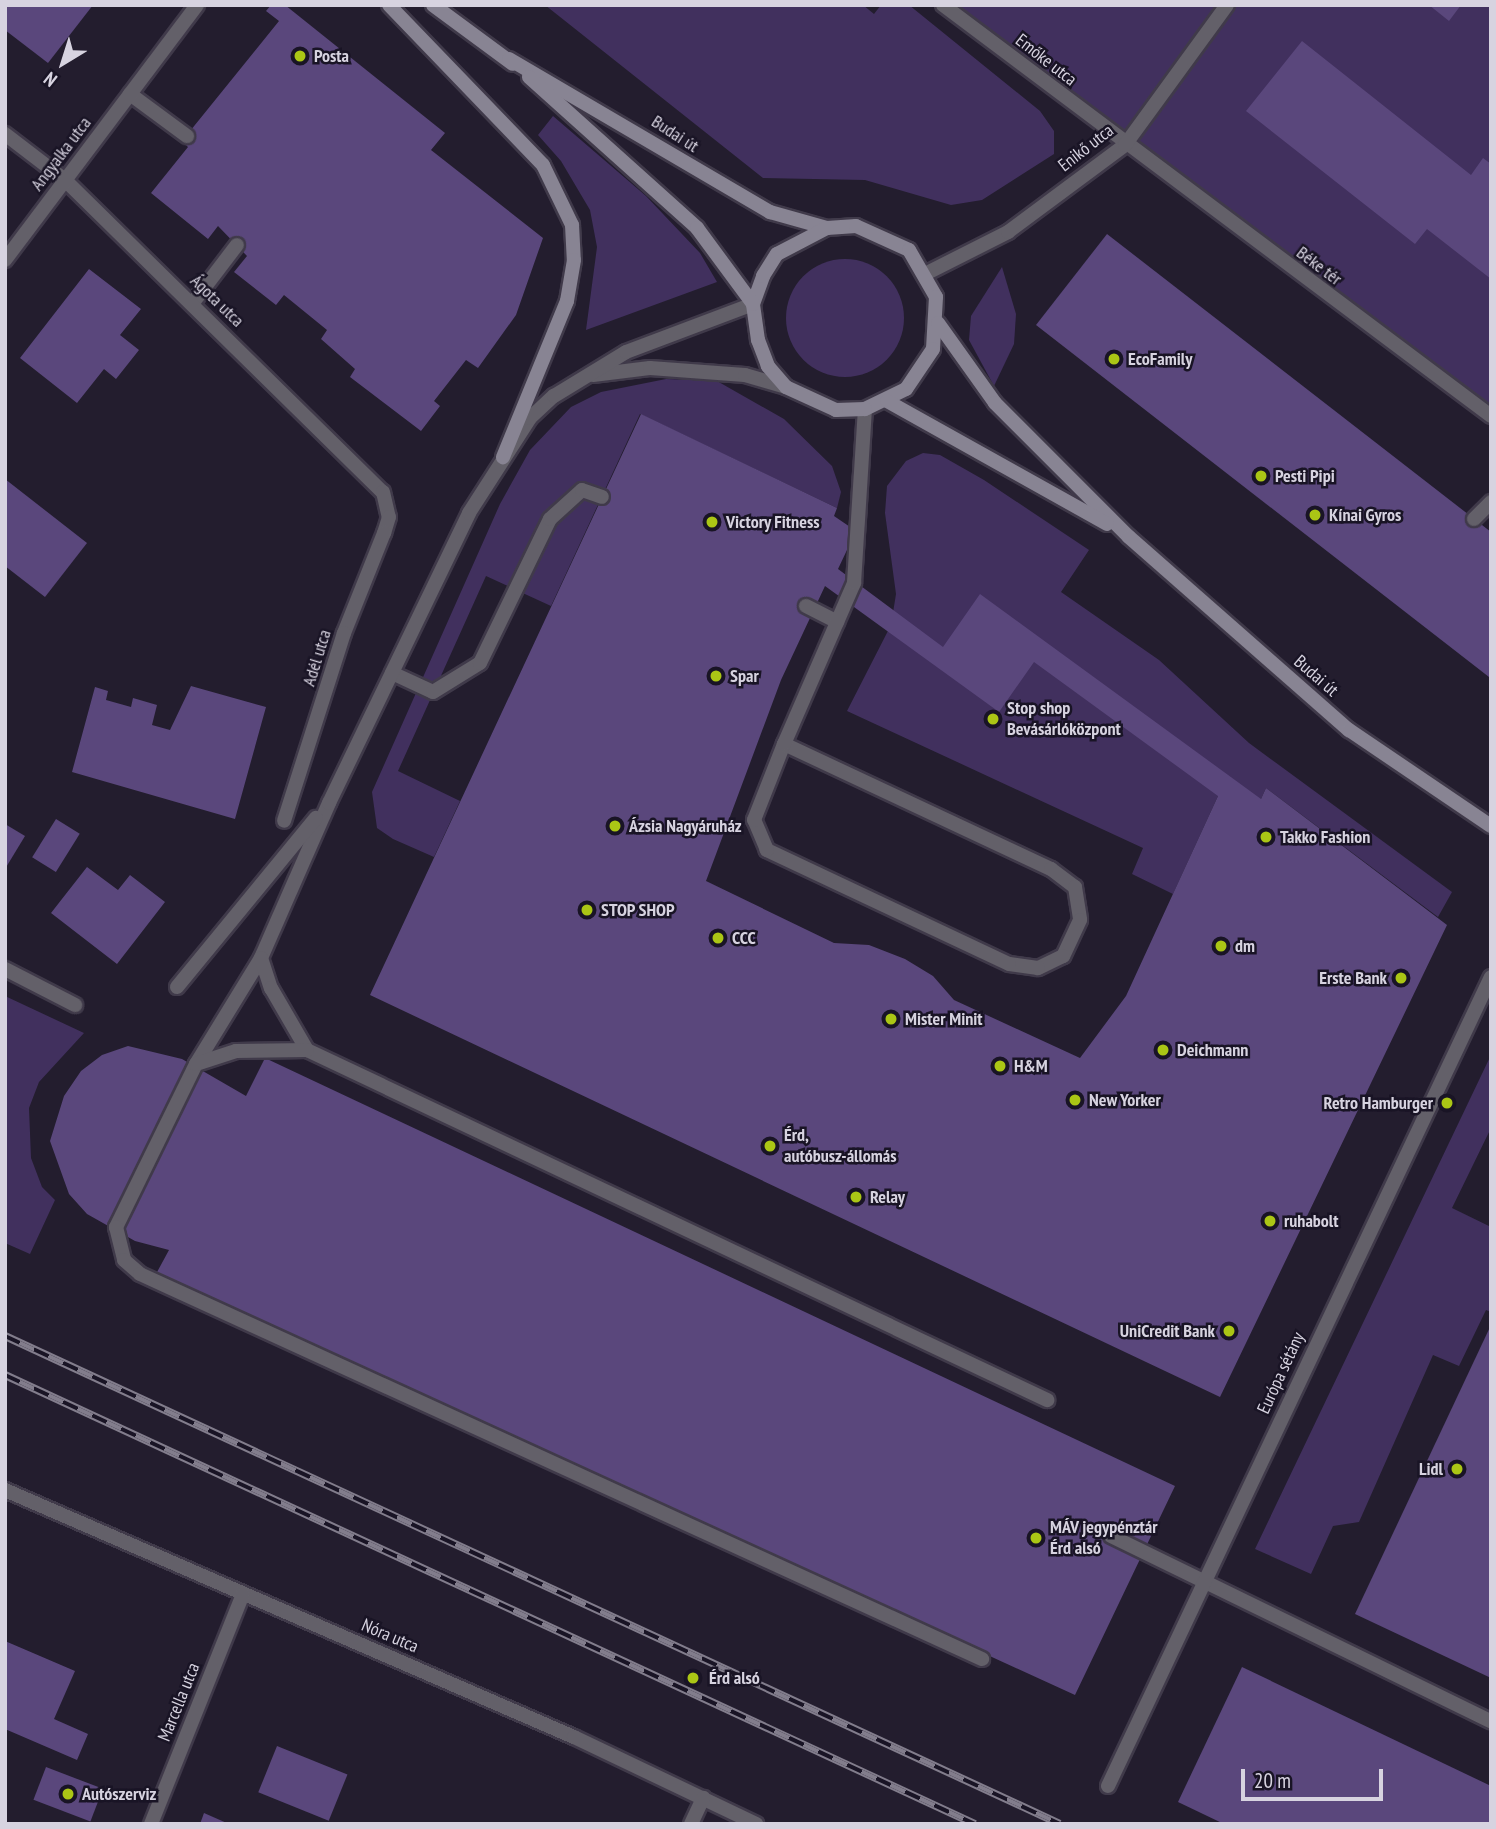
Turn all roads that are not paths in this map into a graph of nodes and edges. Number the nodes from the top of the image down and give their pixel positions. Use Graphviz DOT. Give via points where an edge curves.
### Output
graph roads {
  1 [pos="197,5"];
  2 [pos="389,5"];
  3 [pos="433,5"];
  4 [pos="943,5"];
  5 [pos="1227,5"];
  6 [pos="509,59"];
  7 [pos="130,94"];
  8 [pos="5,134"];
  9 [pos="187,136"];
  10 [pos="1125,145"];
  11 [pos="65,180"];
  12 [pos="827,228"];
  13 [pos="237,245"];
  14 [pos="5,260"];
  15 [pos="926,273"];
  16 [pos="192,304"];
  17 [pos="753,304"];
  18 [pos="938,323"];
  19 [pos="588,375"];
  20 [pos="786,387"];
  21 [pos="887,401"];
  22 [pos="864,409"];
  23 [pos="1491,416"];
  24 [pos="503,457"];
  25 [pos="602,497"];
  26 [pos="1491,502"];
  27 [pos="388,507"];
  28 [pos="1474,519"];
  29 [pos="1129,537"];
  30 [pos="806,606"];
  31 [pos="836,622"];
  32 [pos="392,673"];
  33 [pos="784,744"];
  34 [pos="329,803"];
  35 [pos="284,821"];
  36 [pos="1491,826"];
  37 [pos="261,958"];
  38 [pos="5,969"];
  39 [pos="1491,977"];
  40 [pos="177,987"];
  41 [pos="75,1005"];
  42 [pos="307,1050"];
  43 [pos="196,1064"];
  44 [pos="1047,1400"];
  45 [pos="5,1490"];
  46 [pos="1111,1536"];
  47 [pos="1203,1584"];
  48 [pos="243,1594"];
  49 [pos="982,1659"];
  50 [pos="1491,1721"];
  51 [pos="1108,1786"];
  52 [pos="703,1798"];
  53 [pos="150,1824"];
  54 [pos="691,1824"];
  55 [pos="757,1824"];
  1 -- 7 [label="street, Angyalka utca"];
  2 -- 24 [label="main road" via="543,165 572,225 567,301"];
  3 -- 6 [label="main road, Budai út"];
  4 -- 10 [label="street, Emőke utca"];
  5 -- 10 [label="street, Enikő utca"];
  6 -- 12 [label="main road, Budai út" via="726,189 770,212"];
  6 -- 17 [label="main road, Budai út" via="689,219"];
  7 -- 9 [label="street"];
  7 -- 11 [label="street, Angyalka utca"];
  8 -- 11 [label="street, Ágota utca"];
  10 -- 15 [label="street, Enikő utca" via="1007,232"];
  10 -- 23 [label="street, Béke tér"];
  11 -- 14 [label="street, Angyalka utca"];
  11 -- 16 [label="street, Ágota utca"];
  12 -- 15 [label="main road, Budai út" via="856,226 884,234 908,250"];
  12 -- 17 [label="main road, Budai út" via="777,254"];
  13 -- 16 [label="street"];
  15 -- 18 [label="main road, Budai út"];
  16 -- 27 [label="street, Ágota utca" via="380,486"];
  17 -- 19 [label="street" via="626,352"];
  17 -- 20 [label="main road, Budai út" via="768,366"];
  18 -- 21 [label="main road, Budai út" via="933,349 906,389"];
  18 -- 29 [label="main road, Budai út" via="963,366 995,403"];
  19 -- 20 [label="street" via="650,368 745,375"];
  19 -- 24 [label="street" via="530,418"];
  20 -- 22 [label="main road, Budai út" via="836,410"];
  21 -- 22 [label="main road, Budai út"];
  21 -- 29 [label="main road, Budai út"];
  22 -- 31 [label="street" via="854,583"];
  24 -- 32 [label="street"];
  25 -- 32 [label="street" via="582,490 550,519 480,663 433,692"];
  26 -- 28 [label="street"];
  27 -- 35 [label="street, Adél utca" via="384,533 344,634"];
  29 -- 36 [label="main road, Budai út" via="1349,730"];
  30 -- 31 [label="street"];
  31 -- 33 [label="street"];
  32 -- 34 [label="street"];
  33 -- 33 [label="street" via="754,820 767,850 1009,964 1038,968 1063,956 1080,920 1075,887 1051,869"];
  34 -- 37 [label="street"];
  34 -- 40 [label="street"];
  37 -- 42 [label="street" via="276,998"];
  37 -- 43 [label="street"];
  38 -- 41 [label="street"];
  39 -- 47 [label="street, Európa sétány"];
  42 -- 43 [label="street" via="236,1051"];
  42 -- 44 [label="street"];
  43 -- 49 [label="street" via="116,1227 124,1260 140,1274"];
  45 -- 48 [label="street, Nóra utca"];
  46 -- 47 [label="street"];
  47 -- 50 [label="street"];
  47 -- 51 [label="street, Európa sétány"];
  48 -- 52 [label="street, Nóra utca"];
  48 -- 53 [label="street, Marcella utca"];
  52 -- 54 [label="street"];
  52 -- 55 [label="street, Nóra utca"];
}
